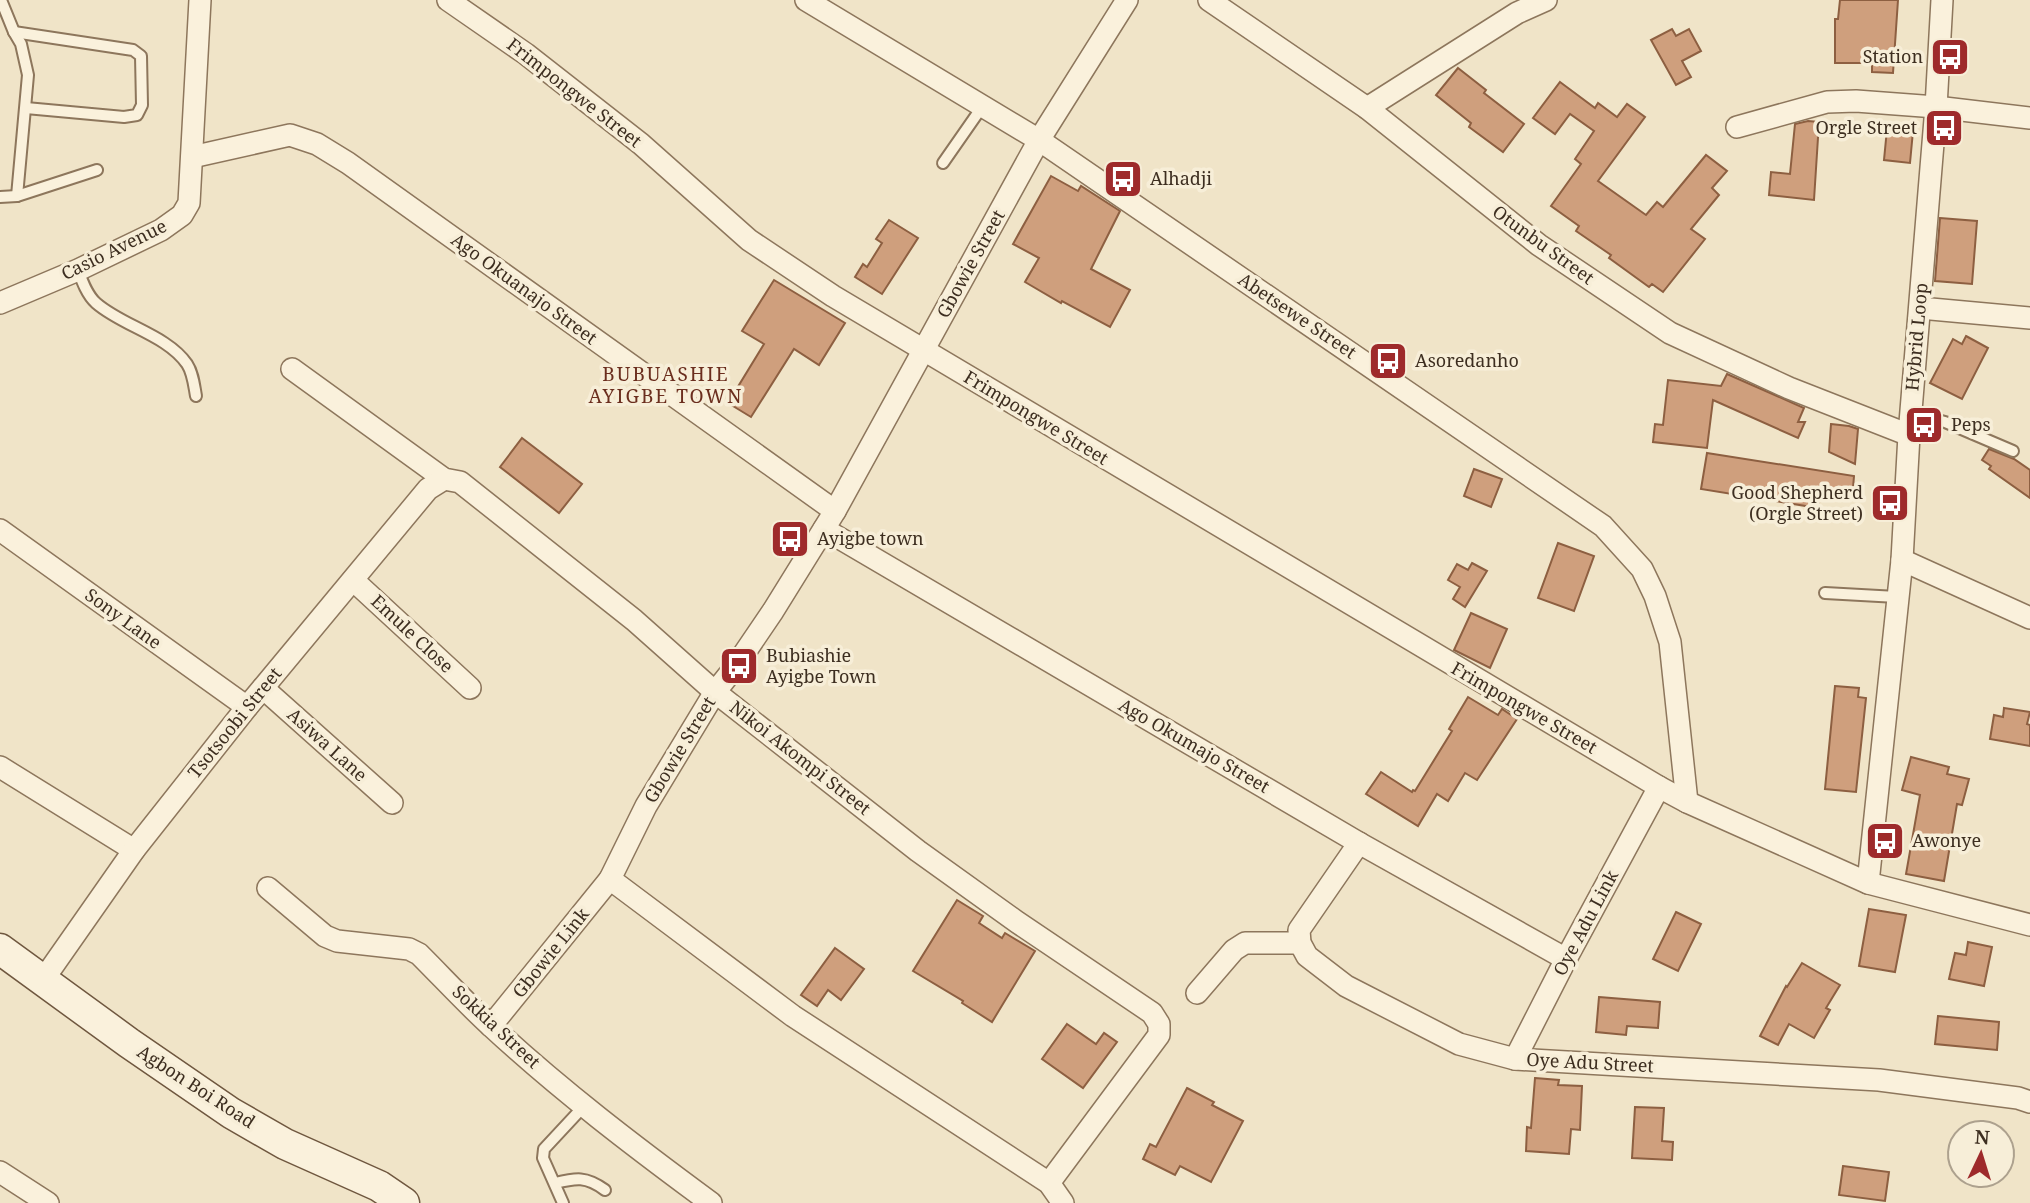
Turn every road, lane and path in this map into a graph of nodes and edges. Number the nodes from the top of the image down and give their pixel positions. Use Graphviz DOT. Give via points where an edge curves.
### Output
graph roads {
  1 [pos="1,0"];
  2 [pos="200,0"];
  3 [pos="448,0"];
  4 [pos="806,0"];
  5 [pos="1127,0"];
  6 [pos="1209,0"];
  7 [pos="1546,0"];
  8 [pos="1942,0"];
  9 [pos="1512,6"];
  10 [pos="14,32"];
  11 [pos="982,107"];
  12 [pos="1936,107"];
  13 [pos="26,108"];
  14 [pos="1367,108"];
  15 [pos="2030,118"];
  16 [pos="1737,127"];
  17 [pos="1039,140"];
  18 [pos="192,158"];
  19 [pos="943,163"];
  20 [pos="97,170"];
  21 [pos="17,196"];
  22 [pos="0,198"];
  23 [pos="78,270"];
  24 [pos="0,303"];
  25 [pos="1920,308"];
  26 [pos="2030,318"];
  27 [pos="924,351"];
  28 [pos="292,369"];
  29 [pos="196,396"];
  30 [pos="1911,412"];
  31 [pos="1909,435"];
  32 [pos="2013,451"];
  33 [pos="444,479"];
  34 [pos="829,520"];
  35 [pos="0,530"];
  36 [pos="1902,559"];
  37 [pos="353,580"];
  38 [pos="1825,593"];
  39 [pos="1897,597"];
  40 [pos="2030,618"];
  41 [pos="263,688"];
  42 [pos="470,688"];
  43 [pos="715,692"];
  44 [pos="247,707"];
  45 [pos="0,766"];
  46 [pos="1658,787"];
  47 [pos="1687,802"];
  48 [pos="392,803"];
  49 [pos="1359,843"];
  50 [pos="134,850"];
  51 [pos="610,879"];
  52 [pos="1868,883"];
  53 [pos="268,888"];
  54 [pos="2028,922"];
  55 [pos="1300,943"];
  56 [pos="0,949"];
  57 [pos="1566,959"];
  58 [pos="43,980"];
  59 [pos="1197,993"];
  60 [pos="491,1026"];
  61 [pos="1515,1059"];
  62 [pos="2030,1102"];
  63 [pos="584,1106"];
  64 [pos="0,1172"];
  65 [pos="555,1183"];
  66 [pos="1049,1183"];
  67 [pos="605,1190"];
  68 [pos="48,1203"];
  69 [pos="404,1203"];
  70 [pos="564,1203"];
  71 [pos="711,1203"];
  72 [pos="1063,1203"];
  1 -- 10 [label="lane"];
  2 -- 18 [label="street, Casio Avenue"];
  3 -- 27 [label="street, Frimpongwe Street" via="641,144 749,240"];
  4 -- 11 [label="street, Abetsewe Street"];
  5 -- 17 [label="street, Gbowie Street"];
  6 -- 14 [label="street, Otunbu Street"];
  7 -- 9 [label="street"];
  8 -- 12 [label="street, Hybrid Loop"];
  9 -- 14 [label="street"];
  10 -- 13 [label="lane" via="28,75"];
  10 -- 13 [label="lane" via="133,50 141,57 142,104 137,115"];
  11 -- 17 [label="street, Abetsewe Street"];
  11 -- 19 [label="lane"];
  12 -- 15 [label="street"];
  12 -- 16 [label="street" via="1827,102"];
  12 -- 25 [label="street, Hybrid Loop"];
  13 -- 21 [label="lane"];
  14 -- 31 [label="street, Otunbu Street" via="1539,245 1671,334 1789,388"];
  17 -- 27 [label="street, Gbowie Street"];
  17 -- 47 [label="street, Abetsewe Street" via="1610,533 1642,569 1670,642"];
  18 -- 23 [label="street, Casio Avenue" via="189,202 182,215"];
  18 -- 34 [label="street, Ago Okuanajo Street" via="290,135 317,144"];
  20 -- 21 [label="lane"];
  21 -- 22 [label="lane"];
  23 -- 24 [label="street, Casio Avenue"];
  23 -- 29 [label="lane" via="95,303 174,350 187,365"];
  25 -- 26 [label="street"];
  25 -- 30 [label="street, Hybrid Loop"];
  27 -- 34 [label="street, Gbowie Street"];
  27 -- 46 [label="street, Frimpongwe Street"];
  28 -- 33 [label="street, Nikoi Akompi Street"];
  30 -- 31 [label="street, Hybrid Loop"];
  30 -- 32 [label="lane"];
  31 -- 36 [label="street, Hybrid Loop"];
  33 -- 37 [label="street, Tsotsoobi Street" via="428,489"];
  33 -- 43 [label="street, Nikoi Akompi Street" via="471,490 634,620"];
  34 -- 43 [label="street, Gbowie Street" via="773,611"];
  34 -- 49 [label="street, Ago Okumajo Street"];
  35 -- 44 [label="street, Sony Lane"];
  36 -- 39 [label="street, Hybrid Loop"];
  36 -- 40 [label="street"];
  37 -- 41 [label="street, Tsotsoobi Street"];
  37 -- 42 [label="street, Emule Close"];
  38 -- 39 [label="lane"];
  39 -- 52 [label="street, Hybrid Loop"];
  41 -- 44 [label="street, Tsotsoobi Street"];
  41 -- 48 [label="street, Asiwa Lane"];
  43 -- 51 [label="street, Gbowie Street" via="646,806"];
  43 -- 66 [label="street, Nikoi Akompi Street" via="918,851 1152,1013 1159,1035"];
  44 -- 50 [label="street, Tsotsoobi Street"];
  45 -- 50 [label="street"];
  46 -- 47 [label="street, Frimpongwe Street"];
  46 -- 57 [label="street, Oye Adu Link"];
  47 -- 52 [label="street"];
  49 -- 55 [label="street" via="1299,930"];
  49 -- 57 [label="street, Ago Okumajo Street"];
  50 -- 58 [label="street, Tsotsoobi Street"];
  51 -- 60 [label="street, Gbowie Link"];
  51 -- 66 [label="street" via="793,1016"];
  52 -- 54 [label="street"];
  53 -- 60 [label="street, Sokkia Street" via="325,936 419,954"];
  55 -- 59 [label="street" via="1245,943"];
  55 -- 61 [label="street, Oye Adu Street" via="1307,956 1346,986 1459,1044"];
  56 -- 58 [label="street, Agbon Boi Road"];
  57 -- 61 [label="street, Oye Adu Link"];
  58 -- 69 [label="street, Agbon Boi Road" via="231,1113 285,1144 379,1186"];
  60 -- 63 [label="street, Sokkia Street"];
  61 -- 62 [label="street, Oye Adu Street" via="1879,1080"];
  63 -- 65 [label="lane" via="544,1149 543,1158"];
  63 -- 71 [label="street, Sokkia Street"];
  64 -- 68 [label="street"];
  65 -- 67 [label="lane" via="582,1179"];
  65 -- 70 [label="lane"];
  66 -- 72 [label="street"];
}
